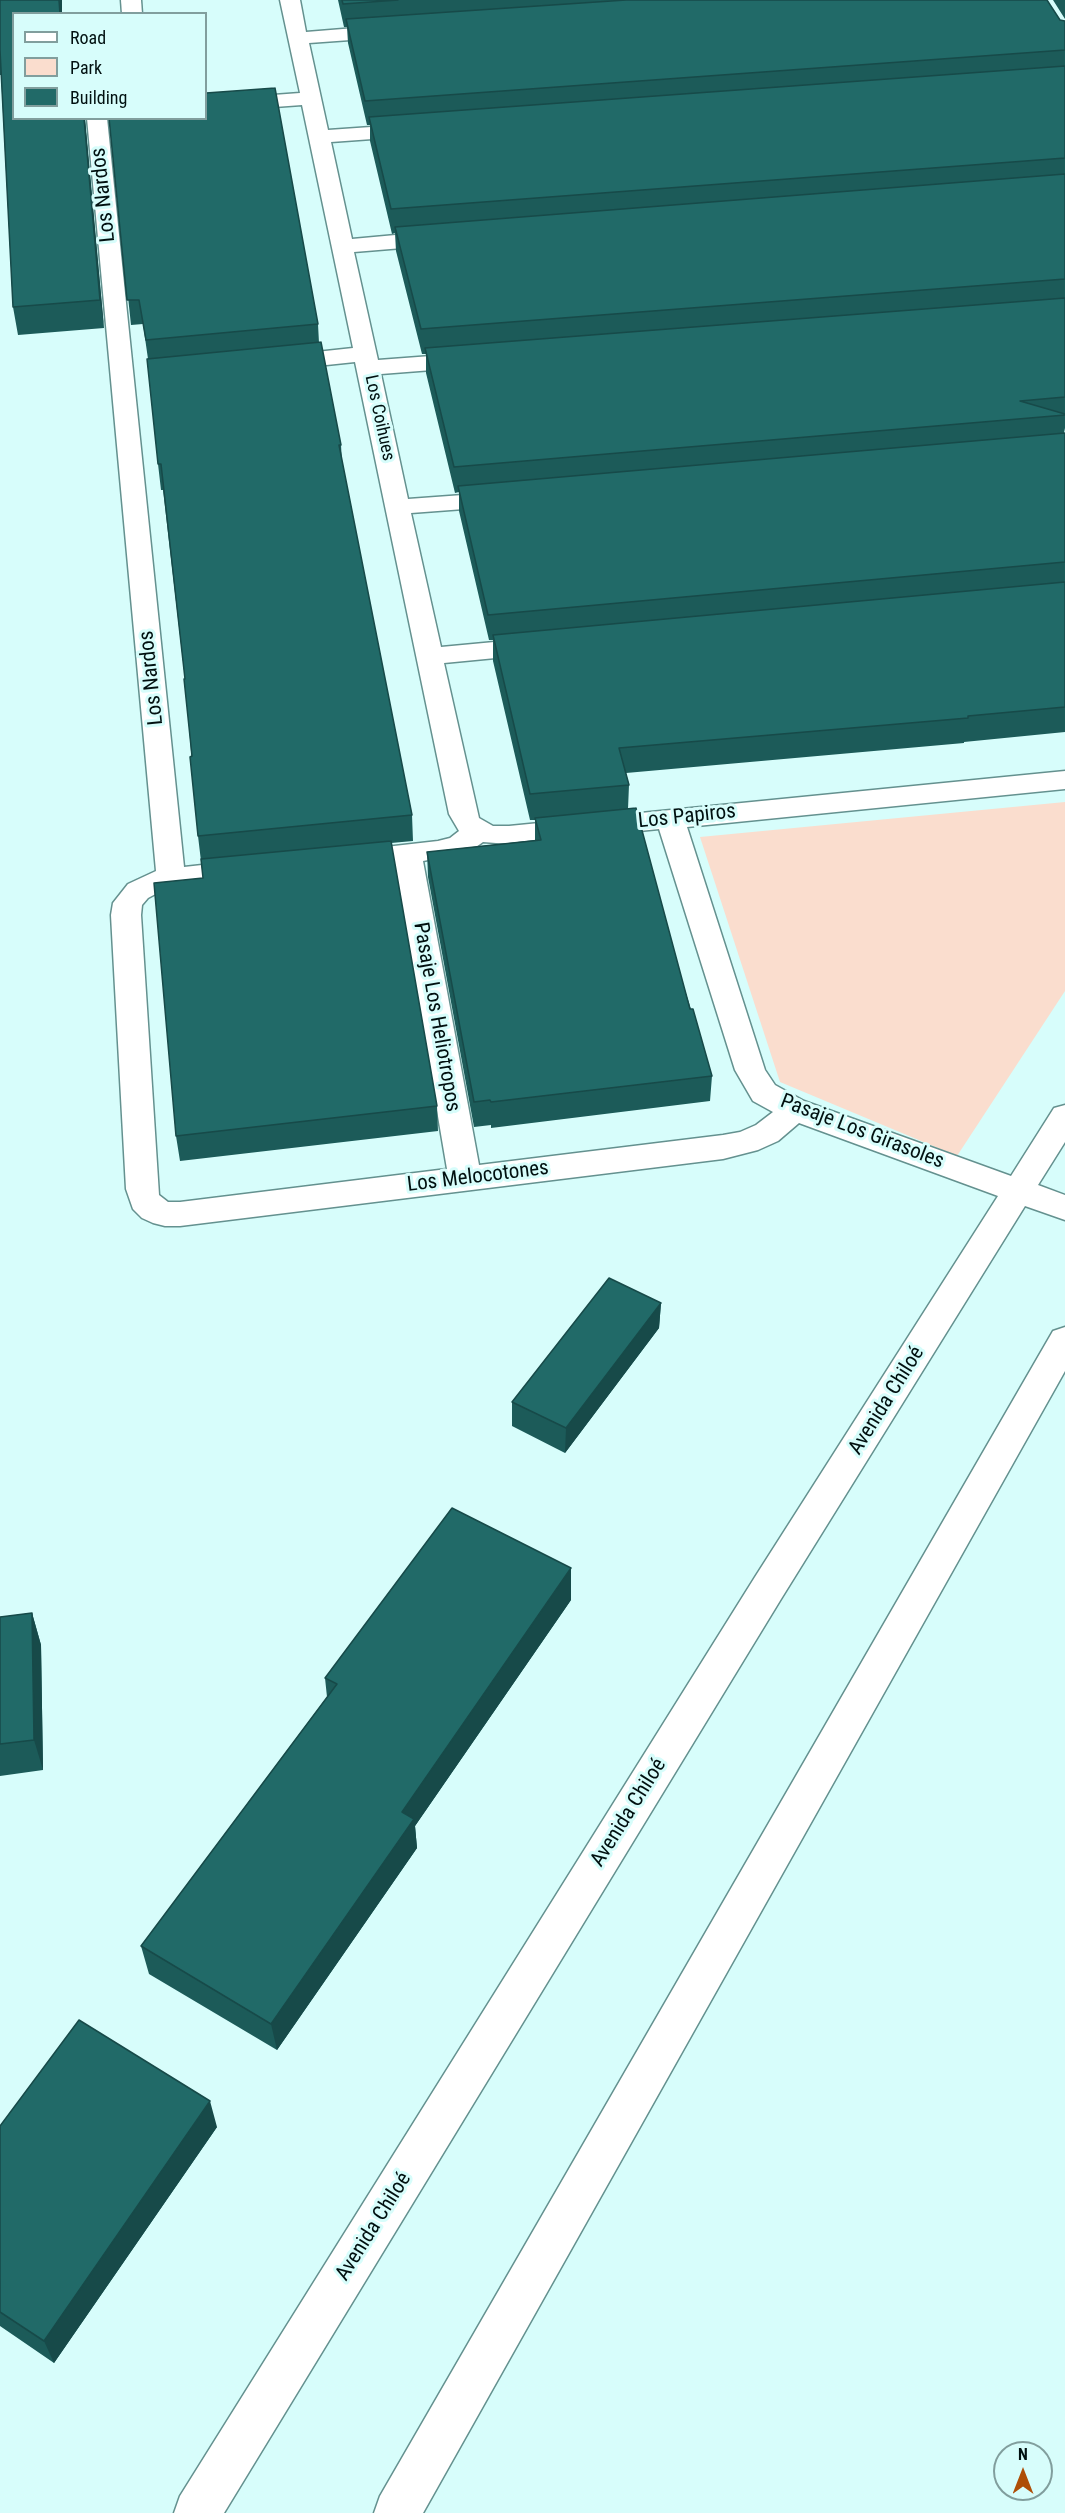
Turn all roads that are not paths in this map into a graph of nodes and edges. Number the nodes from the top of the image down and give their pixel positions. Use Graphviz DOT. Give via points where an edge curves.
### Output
graph roads {
  1 [pos="290,0"];
  2 [pos="414,30"];
  3 [pos="298,38"];
  4 [pos="311,98"];
  5 [pos="207,106"];
  6 [pos="97,120"];
  7 [pos="429,129"];
  8 [pos="319,137"];
  9 [pos="464,237"];
  10 [pos="342,246"];
  11 [pos="494,358"];
  12 [pos="367,361"];
  13 [pos="259,364"];
  14 [pos="524,497"];
  15 [pos="398,507"];
  16 [pos="561,644"];
  17 [pos="430,656"];
  18 [pos="1065,780"];
  19 [pos="670,819"];
  20 [pos="478,831"];
  21 [pos="407,854"];
  22 [pos="325,862"];
  23 [pos="277,867"];
  24 [pos="171,877"];
  25 [pos="793,1109"];
  26 [pos="1065,1116"];
  27 [pos="465,1179"];
  28 [pos="1020,1191"];
  29 [pos="1065,1208"];
  30 [pos="1065,1340"];
  31 [pos="197,2513"];
  32 [pos="398,2513"];
  1 -- 3 [label="street, Los Coihues"];
  2 -- 3 [label="street"];
  3 -- 4 [label="street, Los Coihues"];
  4 -- 5 [label="street"];
  4 -- 8 [label="street, Los Coihues"];
  6 -- 24 [label="street, Los Nardos" via="133,376"];
  7 -- 8 [label="street"];
  8 -- 10 [label="street, Los Coihues"];
  9 -- 10 [label="street"];
  10 -- 12 [label="street, Los Coihues"];
  11 -- 12 [label="street"];
  12 -- 13 [label="street"];
  12 -- 15 [label="street, Los Coihues"];
  14 -- 15 [label="street"];
  15 -- 17 [label="street, Los Coihues"];
  16 -- 17 [label="street"];
  17 -- 20 [label="street, Los Coihues" via="463,814"];
  18 -- 19 [label="street, Los Papiros"];
  19 -- 20 [label="street, Los Papiros" via="509,835"];
  19 -- 25 [label="street, Pasaje Los Girasoles" via="756,1082 771,1097"];
  20 -- 21 [label="street" via="459,845"];
  21 -- 22 [label="street"];
  21 -- 27 [label="street, Pasaje Los Heliotropos"];
  23 -- 24 [label="street"];
  24 -- 27 [label="street, Los Melocotones" via="138,891 128,903 126,915 144,1200 165,1214 180,1214"];
  25 -- 27 [label="street, Los Melocotones" via="767,1133 731,1146"];
  25 -- 28 [label="street, Pasaje Los Girasoles"];
  26 -- 28 [label="street, Avenida Chiloé"];
  28 -- 29 [label="street, Pasaje Los Girasoles"];
  28 -- 31 [label="street, Avenida Chiloé" via="768,1588"];
  30 -- 32 [label="street"];
}
